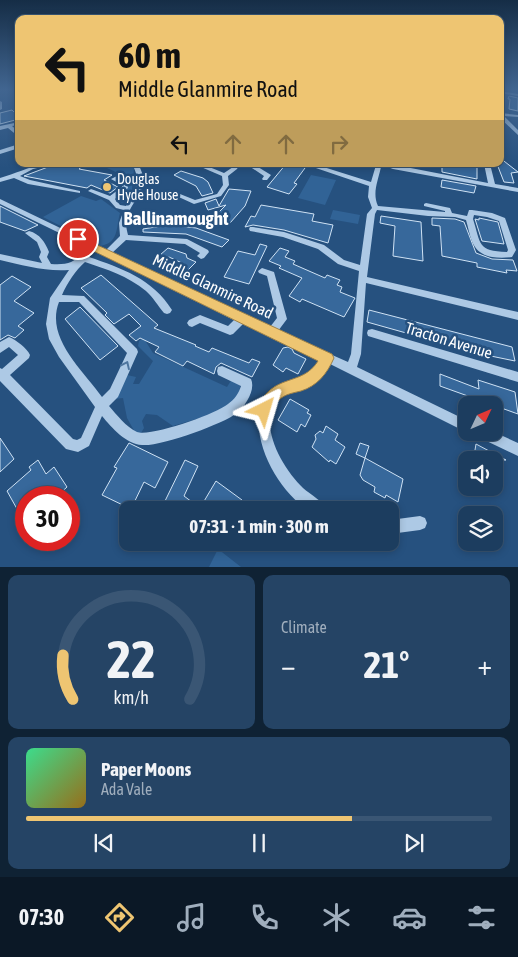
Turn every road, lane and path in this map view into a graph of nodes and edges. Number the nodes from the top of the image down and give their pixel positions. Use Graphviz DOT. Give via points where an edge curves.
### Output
graph roads {
  1 [pos="504,118"];
  2 [pos="15,124"];
  3 [pos="9,126"];
  4 [pos="0,128"];
  5 [pos="15,131"];
  6 [pos="518,133"];
  7 [pos="518,139"];
  8 [pos="15,147"];
  9 [pos="0,152"];
  10 [pos="36,167"];
  11 [pos="137,167"];
  12 [pos="205,167"];
  13 [pos="236,167"];
  14 [pos="254,167"];
  15 [pos="319,167"];
  16 [pos="378,167"];
  17 [pos="393,167"];
  18 [pos="488,167"];
  19 [pos="225,175"];
  20 [pos="15,176"];
  21 [pos="118,177"];
  22 [pos="265,179"];
  23 [pos="0,180"];
  24 [pos="373,183"];
  25 [pos="492,186"];
  26 [pos="518,190"];
  27 [pos="91,191"];
  28 [pos="78,192"];
  29 [pos="174,193"];
  30 [pos="111,199"];
  31 [pos="0,201"];
  32 [pos="426,205"];
  33 [pos="127,208"];
  34 [pos="375,208"];
  35 [pos="449,215"];
  36 [pos="469,219"];
  37 [pos="254,229"];
  38 [pos="29,233"];
  39 [pos="124,237"];
  40 [pos="93,247"];
  41 [pos="107,253"];
  42 [pos="201,256"];
  43 [pos="0,257"];
  44 [pos="79,261"];
  45 [pos="48,266"];
  46 [pos="364,269"];
  47 [pos="262,271"];
  48 [pos="362,279"];
  49 [pos="55,298"];
  50 [pos="167,310"];
  51 [pos="518,316"];
  52 [pos="242,318"];
  53 [pos="192,323"];
  54 [pos="272,332"];
  55 [pos="372,333"];
  56 [pos="0,348"];
  57 [pos="327,358"];
  58 [pos="351,369"];
  59 [pos="222,371"];
  60 [pos="1,374"];
  61 [pos="518,377"];
  62 [pos="101,406"];
  63 [pos="458,422"];
  64 [pos="499,441"];
  65 [pos="518,450"];
  66 [pos="306,501"];
  67 [pos="420,523"];
  68 [pos="399,526"];
  1 -- 6 [label="street"];
  2 -- 3 [label="street"];
  3 -- 4 [label="street"];
  3 -- 5 [label="street"];
  6 -- 7 [label="street"];
  8 -- 9 [label="street"];
  10 -- 20 [label="street"];
  11 -- 33 [label="street" via="142,179"];
  12 -- 19 [label="street"];
  13 -- 19 [label="street"];
  14 -- 22 [label="street" via="268,175"];
  15 -- 24 [label="street"];
  16 -- 24 [label="street"];
  17 -- 25 [label="street"];
  18 -- 25 [label="street"];
  19 -- 29 [label="street" via="226,185 219,195 194,202"];
  20 -- 23 [label="street"];
  20 -- 28 [label="street" via="28,182"];
  21 -- 30 [label="street" via="114,179 125,188"];
  24 -- 34 [label="street" via="371,197"];
  25 -- 26 [label="street"];
  27 -- 30 [label="street"];
  30 -- 33 [label="street" via="118,207"];
  31 -- 40 [label="street, Middle Glanmire Road"];
  32 -- 35 [label="street" via="448,209"];
  33 -- 39 [label="street" via="122,223"];
  34 -- 35 [label="street"];
  34 -- 46 [label="street" via="371,214"];
  35 -- 36 [label="street"];
  36 -- 36 [label="street" via="472,212 502,220 512,250 509,255 481,252 476,247"];
  37 -- 46 [label="street" via="321,247 341,262"];
  38 -- 45 [label="street" via="36,236 43,248"];
  39 -- 41 [label="street"];
  39 -- 42 [label="street" via="188,242 205,252"];
  40 -- 41 [label="street, Middle Glanmire Road"];
  40 -- 44 [label="street"];
  41 -- 52 [label="street, Middle Glanmire Road"];
  43 -- 45 [label="street"];
  44 -- 45 [label="street" via="67,267"];
  44 -- 49 [label="street"];
  44 -- 50 [label="street" via="108,267 134,279 150,289"];
  46 -- 48 [label="street"];
  47 -- 54 [label="street" via="271,274 282,319"];
  48 -- 51 [label="street"];
  48 -- 58 [label="street" via="356,354"];
  49 -- 62 [label="street" via="51,314 52,336 57,348"];
  62 -- 49 [label="street, one-way" via="114,393 132,352 81,299"];
  52 -- 53 [label="street" via="230,331 200,319"];
  52 -- 54 [label="street, Middle Glanmire Road"];
  54 -- 57 [label="street, Middle Glanmire Road"];
  55 -- 61 [label="street, Tracton Avenue"];
  56 -- 60 [label="street" via="9,342 25,355"];
  57 -- 58 [label="street, Middle Glanmire Road"];
  57 -- 66 [label="street" via="312,378 286,387 273,396 264,410 264,436 275,463"];
  58 -- 63 [label="street, Middle Glanmire Road"];
  59 -- 62 [label="street" via="247,383 241,400 230,410 165,435 141,440 124,430"];
  60 -- 62 [label="street" via="70,445 78,446 85,442"];
  64 -- 65 [label="street"];
  67 -- 68 [label="street"];
}
